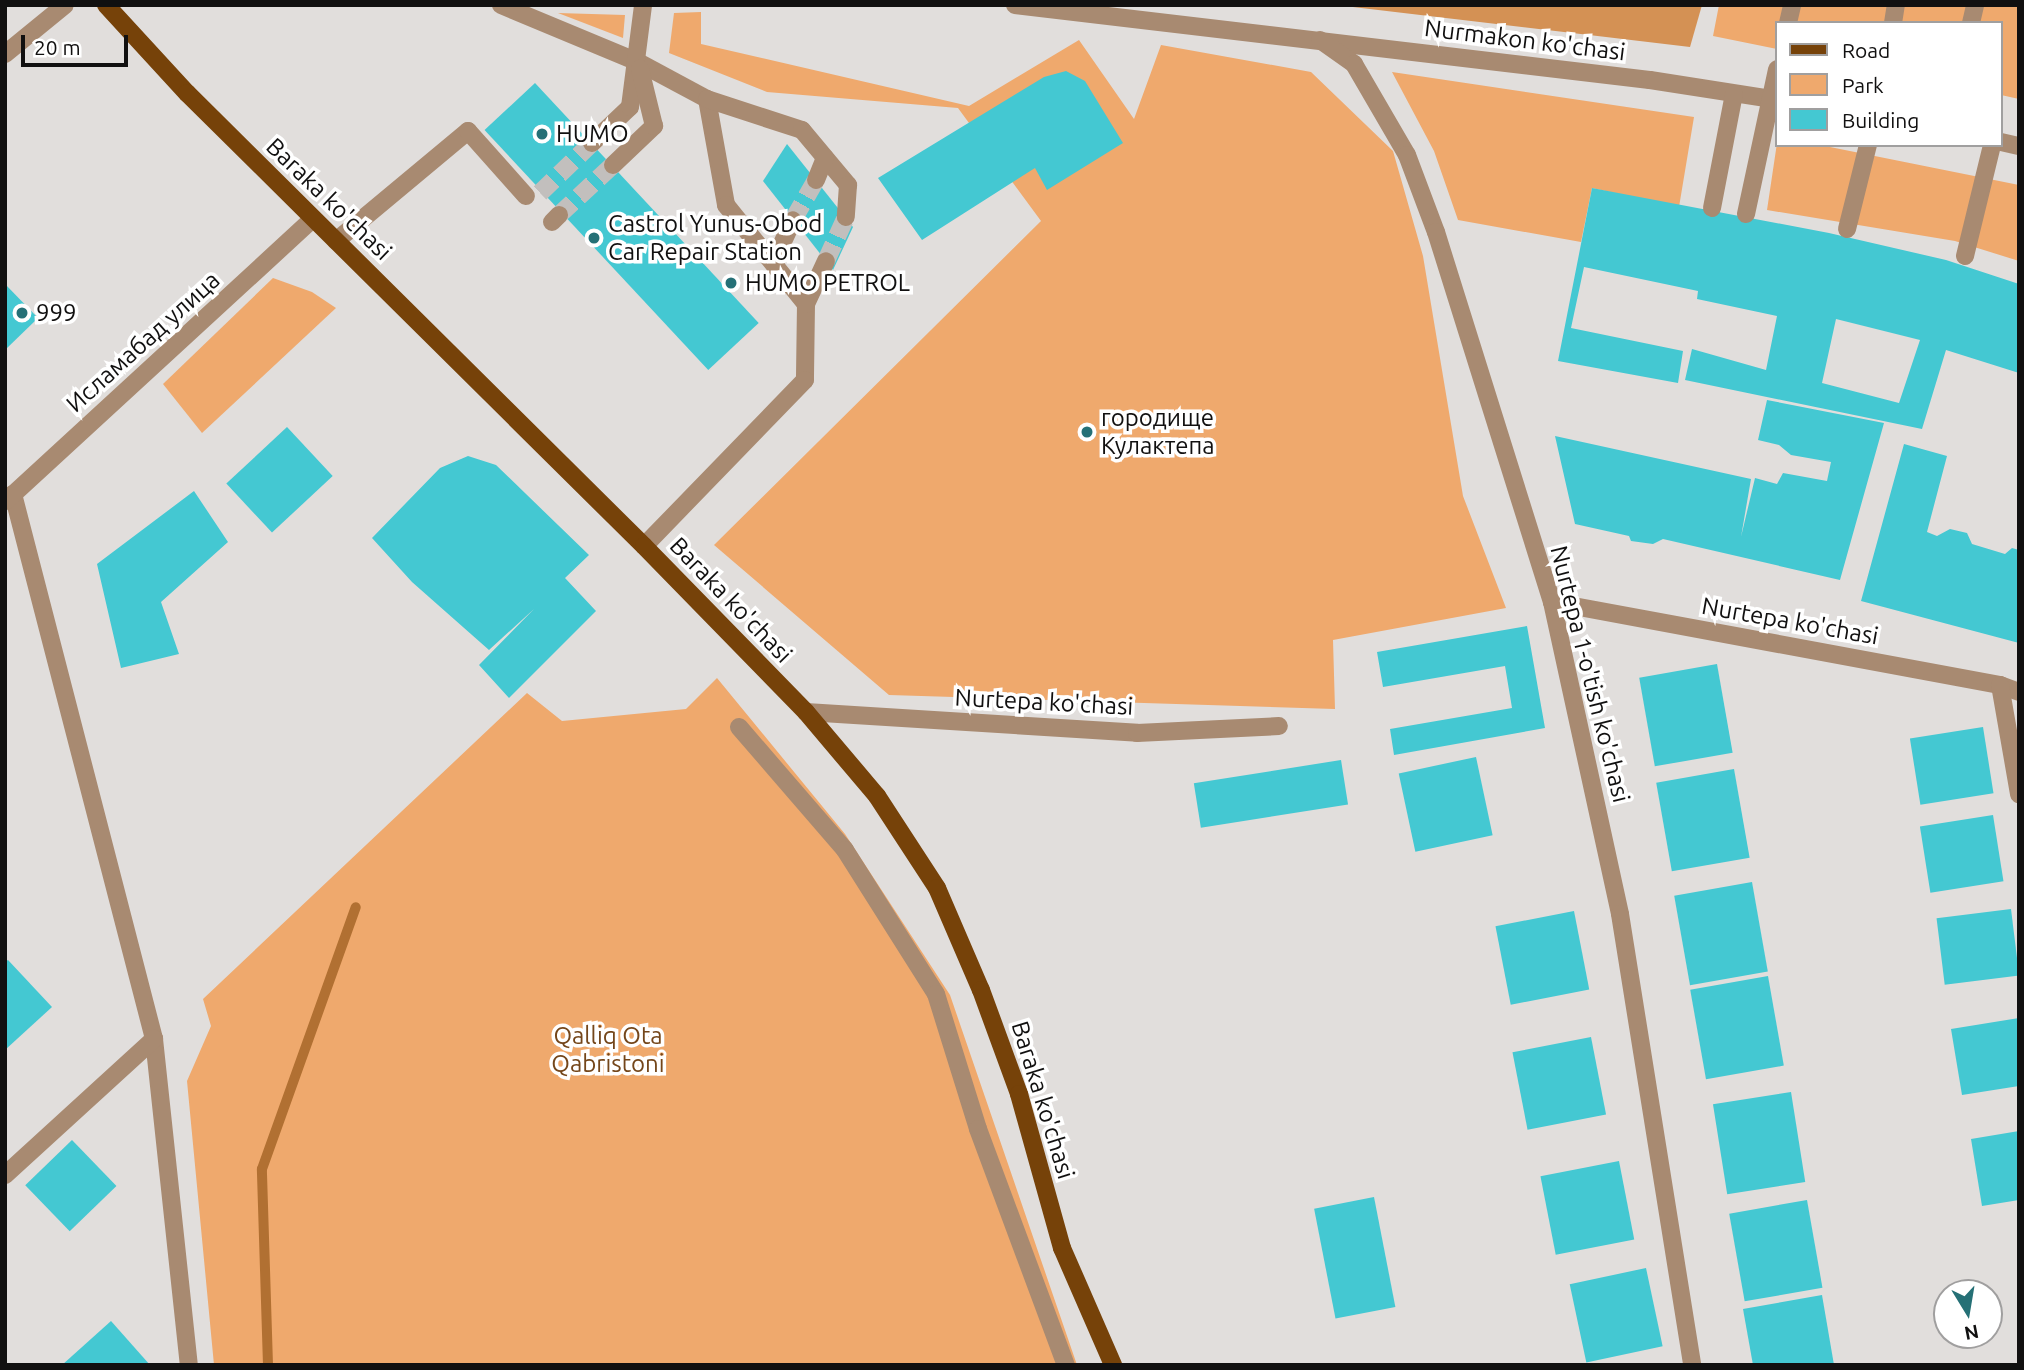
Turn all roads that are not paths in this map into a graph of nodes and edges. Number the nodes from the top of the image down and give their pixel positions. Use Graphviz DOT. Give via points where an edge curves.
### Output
graph roads {
  1 [pos="65,5"];
  2 [pos="106,5"];
  3 [pos="500,5"];
  4 [pos="643,5"];
  5 [pos="1015,5"];
  6 [pos="1320,40"];
  7 [pos="5,54"];
  8 [pos="638,62"];
  9 [pos="1776,79"];
  10 [pos="1734,94"];
  11 [pos="707,99"];
  12 [pos="1774,100"];
  13 [pos="592,143"];
  14 [pos="1868,147"];
  15 [pos="1992,147"];
  16 [pos="825,159"];
  17 [pos="613,165"];
  18 [pos="816,180"];
  19 [pos="532,196"];
  20 [pos="1712,208"];
  21 [pos="1746,214"];
  22 [pos="846,217"];
  23 [pos="313,219"];
  24 [pos="793,220"];
  25 [pos="1847,229"];
  26 [pos="336,242"];
  27 [pos="1965,256"];
  28 [pos="826,261"];
  29 [pos="773,263"];
  30 [pos="806,304"];
  31 [pos="9,498"];
  32 [pos="644,546"];
  33 [pos="1552,602"];
  34 [pos="2000,685"];
  35 [pos="2019,692"];
  36 [pos="806,712"];
  37 [pos="1279,726"];
  38 [pos="739,727"];
  39 [pos="2019,794"];
  40 [pos="154,1039"];
  41 [pos="5,1175"];
  42 [pos="189,1365"];
  43 [pos="1066,1365"];
  44 [pos="1113,1365"];
  45 [pos="1692,1365"];
  1 -- 7 [label="street"];
  2 -- 23 [label="main road, Baraka ko'chasi"];
  3 -- 8 [label="street"];
  4 -- 8 [label="street"];
  5 -- 6 [label="street, Nurmakon ko'chasi"];
  6 -- 10 [label="street, Nurmakon ko'chasi"];
  6 -- 33 [label="street, Nurtepa 1-o'tish ko'chasi" via="1354,64 1407,155 1436,232"];
  8 -- 11 [label="street"];
  8 -- 13 [label="street" via="629,107"];
  8 -- 17 [label="street" via="654,126"];
  9 -- 12 [label="street"];
  10 -- 12 [label="street, Nurmakon ko'chasi"];
  10 -- 20 [label="street"];
  11 -- 16 [label="street" via="802,130"];
  11 -- 29 [label="street" via="726,205"];
  12 -- 21 [label="street"];
  14 -- 25 [label="street"];
  15 -- 27 [label="street"];
  16 -- 18 [label="street"];
  16 -- 22 [label="street" via="848,185"];
  19 -- 26 [label="street" via="468,131"];
  23 -- 26 [label="main road, Baraka ko'chasi"];
  23 -- 31 [label="street, Исламабад улица"];
  24 -- 29 [label="street"];
  26 -- 32 [label="main road, Baraka ko'chasi"];
  28 -- 30 [label="street"];
  29 -- 30 [label="street"];
  30 -- 32 [label="street" via="805,380"];
  31 -- 40 [label="street"];
  32 -- 36 [label="main road, Baraka ko'chasi"];
  33 -- 34 [label="street, Nurtepa ko'chasi"];
  33 -- 45 [label="street, Nurtepa 1-o'tish ko'chasi" via="1620,914"];
  34 -- 35 [label="street, Nurtepa ko'chasi"];
  34 -- 39 [label="street"];
  36 -- 37 [label="street, Nurtepa ko'chasi" via="1137,733"];
  36 -- 44 [label="main road, Baraka ko'chasi" via="877,796 937,888 1019,1094 1062,1248"];
  38 -- 43 [label="street" via="845,850 936,994 978,1129"];
  40 -- 41 [label="street"];
  40 -- 42 [label="street"];
}
